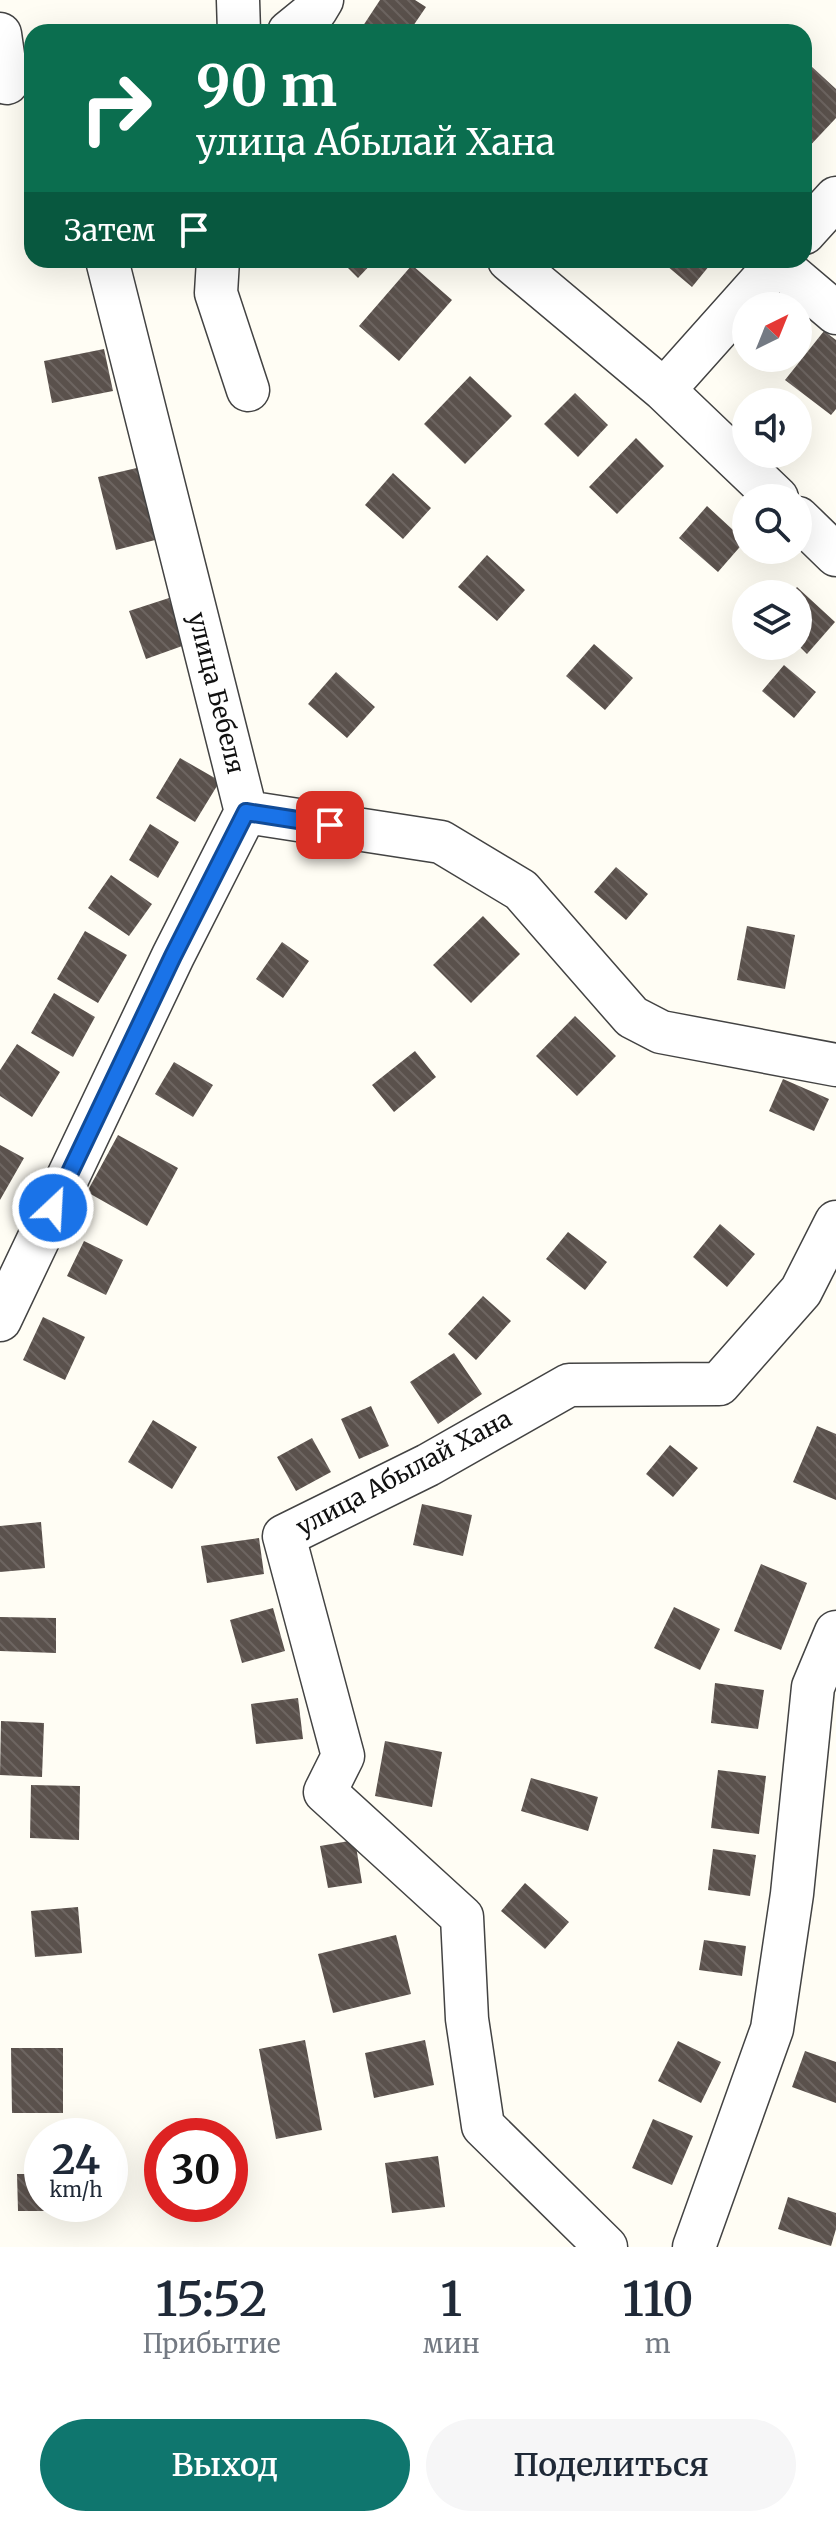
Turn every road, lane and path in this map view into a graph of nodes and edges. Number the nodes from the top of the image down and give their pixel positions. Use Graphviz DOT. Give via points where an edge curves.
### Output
graph roads {
  1 [pos="238,0"];
  2 [pos="322,0"];
  3 [pos="239,24"];
  4 [pos="299,24"];
  5 [pos="0,34"];
  6 [pos="13,84"];
  7 [pos="836,198"];
  8 [pos="812,224"];
  9 [pos="109,268"];
  10 [pos="218,268"];
  11 [pos="519,268"];
  12 [pos="773,268"];
  13 [pos="800,268"];
  14 [pos="836,313"];
  15 [pos="248,390"];
  16 [pos="664,390"];
  17 [pos="762,484"];
  18 [pos="812,532"];
  19 [pos="836,555"];
  20 [pos="246,812"];
  21 [pos="836,1065"];
  22 [pos="836,1222"];
  23 [pos="0,1320"];
  24 [pos="836,1632"];
  25 [pos="606,2247"];
  26 [pos="694,2247"];
  1 -- 3 [label="street"];
  2 -- 4 [label="street"];
  5 -- 6 [label="street"];
  7 -- 8 [label="street"];
  9 -- 20 [label="street, улица Бебеля"];
  10 -- 15 [label="street" via="216,293"];
  11 -- 16 [label="street"];
  12 -- 16 [label="street"];
  13 -- 14 [label="street"];
  16 -- 17 [label="street"];
  18 -- 19 [label="street"];
  20 -- 21 [label="street" via="441,842 521,890 632,1017 661,1032"];
  20 -- 23 [label="street"];
  22 -- 25 [label="street, улица Абылай Хана" via="801,1291 719,1384 569,1385 428,1465 284,1536 343,1756 325,1792 462,1917 467,2019 483,2126"];
  24 -- 26 [label="street" via="813,1687 772,2029"];
}
